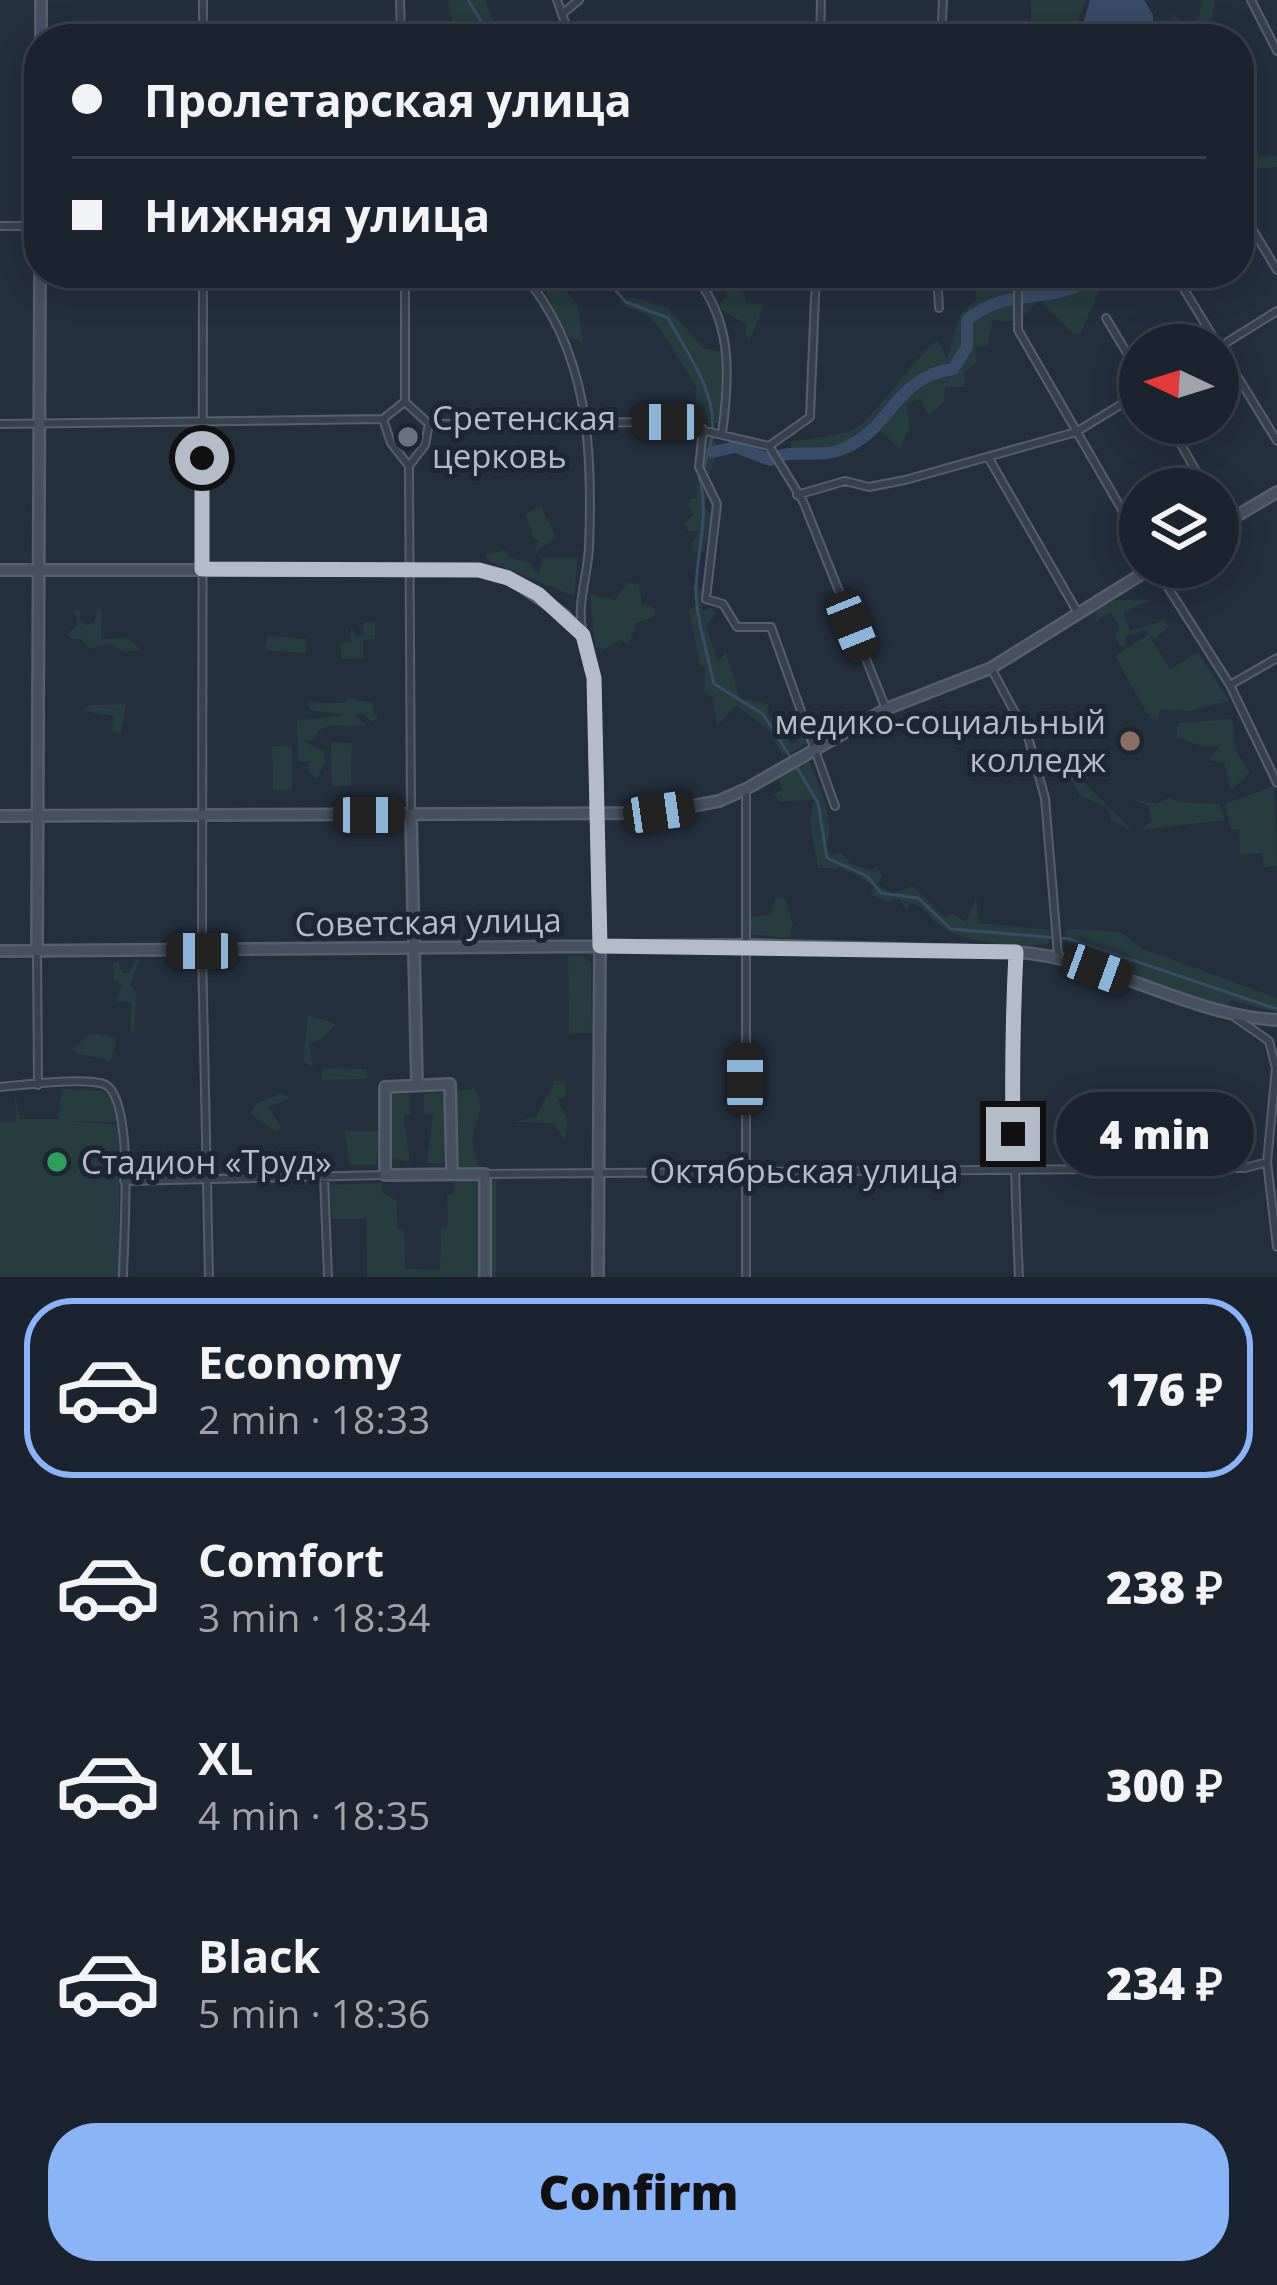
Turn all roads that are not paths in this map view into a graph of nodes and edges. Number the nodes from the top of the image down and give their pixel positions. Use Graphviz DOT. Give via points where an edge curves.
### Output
graph roads {
  1 [pos="557,0"];
  2 [pos="579,0"];
  3 [pos="1251,0"];
  4 [pos="562,13"];
  5 [pos="566,24"];
  6 [pos="1277,51"];
  7 [pos="1254,232"];
  8 [pos="1277,270"];
  9 [pos="40,288"];
  10 [pos="203,288"];
  11 [pos="405,288"];
  12 [pos="532,288"];
  13 [pos="705,288"];
  14 [pos="709,288"];
  15 [pos="816,288"];
  16 [pos="938,288"];
  17 [pos="1018,288"];
  18 [pos="1183,288"];
  19 [pos="709,292"];
  20 [pos="939,308"];
  21 [pos="1277,311"];
  22 [pos="1106,318"];
  23 [pos="1206,324"];
  24 [pos="1239,335"];
  25 [pos="1119,340"];
  26 [pos="1239,378"];
  27 [pos="405,402"];
  28 [pos="1119,406"];
  29 [pos="383,419"];
  30 [pos="203,422"];
  31 [pos="0,424"];
  32 [pos="39,424"];
  33 [pos="429,424"];
  34 [pos="589,425"];
  35 [pos="704,429"];
  36 [pos="1076,432"];
  37 [pos="722,433"];
  38 [pos="1277,441"];
  39 [pos="769,446"];
  40 [pos="988,457"];
  41 [pos="409,466"];
  42 [pos="1277,492"];
  43 [pos="797,495"];
  44 [pos="1119,506"];
  45 [pos="1239,514"];
  46 [pos="202,569"];
  47 [pos="0,570"];
  48 [pos="40,570"];
  49 [pos="407,571"];
  50 [pos="1119,588"];
  51 [pos="1168,588"];
  52 [pos="1078,613"];
  53 [pos="583,635"];
  54 [pos="1277,658"];
  55 [pos="991,668"];
  56 [pos="1230,685"];
  57 [pos="886,709"];
  58 [pos="811,748"];
  59 [pos="1277,783"];
  60 [pos="746,789"];
  61 [pos="835,806"];
  62 [pos="599,813"];
  63 [pos="411,815"];
  64 [pos="0,816"];
  65 [pos="38,816"];
  66 [pos="201,816"];
  67 [pos="744,945"];
  68 [pos="600,946"];
  69 [pos="0,951"];
  70 [pos="37,951"];
  71 [pos="202,951"];
  72 [pos="415,951"];
  73 [pos="1016,952"];
  74 [pos="1058,955"];
  75 [pos="1234,1018"];
  76 [pos="1277,1020"];
  77 [pos="38,1085"];
  78 [pos="417,1085"];
  79 [pos="0,1087"];
  80 [pos="1267,1162"];
  81 [pos="745,1169"];
  82 [pos="1014,1170"];
  83 [pos="599,1172"];
  84 [pos="452,1174"];
  85 [pos="484,1174"];
  86 [pos="385,1175"];
  87 [pos="324,1177"];
  88 [pos="209,1180"];
  89 [pos="124,1181"];
  90 [pos="1277,1246"];
  91 [pos="123,1277"];
  92 [pos="209,1277"];
  93 [pos="328,1277"];
  94 [pos="485,1277"];
  95 [pos="598,1277"];
  96 [pos="746,1277"];
  97 [pos="1018,1277"];
  1 -- 4 [label="street"];
  2 -- 4 [label="street"];
  3 -- 6 [label="street"];
  4 -- 5 [label="street"];
  7 -- 8 [label="street"];
  9 -- 32 [label="street"];
  10 -- 30 [label="street"];
  11 -- 27 [label="street"];
  12 -- 34 [label="street" via="565,340"];
  13 -- 19 [label="street"];
  14 -- 19 [label="street"];
  15 -- 39 [label="street" via="814,404 810,417"];
  16 -- 20 [label="street"];
  17 -- 36 [label="street" via="1018,330"];
  18 -- 23 [label="street"];
  19 -- 37 [label="street" via="728,343"];
  21 -- 24 [label="street"];
  22 -- 25 [label="street"];
  26 -- 38 [label="street"];
  27 -- 29 [label="street"];
  27 -- 33 [label="street"];
  28 -- 36 [label="street"];
  29 -- 30 [label="street"];
  29 -- 41 [label="street"];
  30 -- 32 [label="street"];
  30 -- 46 [label="street"];
  31 -- 32 [label="street"];
  32 -- 48 [label="street"];
  33 -- 34 [label="street"];
  33 -- 41 [label="street"];
  34 -- 35 [label="street"];
  34 -- 53 [label="street"];
  35 -- 37 [label="street"];
  35 -- 58 [label="street" via="699,467 717,504 706,599 723,604 736,627 771,627"];
  36 -- 40 [label="street"];
  36 -- 44 [label="street"];
  37 -- 39 [label="street"];
  39 -- 43 [label="street"];
  40 -- 43 [label="street" via="905,480 844,482"];
  40 -- 52 [label="street"];
  41 -- 49 [label="street"];
  42 -- 45 [label="street"];
  43 -- 57 [label="street"];
  46 -- 48 [label="street"];
  46 -- 49 [label="street"];
  46 -- 66 [label="street"];
  47 -- 48 [label="street"];
  48 -- 65 [label="street"];
  49 -- 53 [label="street" via="508,578"];
  49 -- 63 [label="street"];
  50 -- 52 [label="street"];
  51 -- 56 [label="street"];
  52 -- 55 [label="street"];
  53 -- 62 [label="street" via="594,678"];
  54 -- 56 [label="street"];
  55 -- 57 [label="street"];
  55 -- 74 [label="street" via="1028,737 1045,798"];
  56 -- 59 [label="street"];
  57 -- 58 [label="street"];
  58 -- 60 [label="street"];
  58 -- 61 [label="street"];
  60 -- 62 [label="street" via="692,808"];
  60 -- 67 [label="street"];
  62 -- 63 [label="street"];
  62 -- 68 [label="street"];
  63 -- 66 [label="street"];
  63 -- 72 [label="street"];
  64 -- 65 [label="street"];
  65 -- 66 [label="street"];
  65 -- 70 [label="street"];
  66 -- 71 [label="street"];
  67 -- 68 [label="street, Советская улица"];
  67 -- 73 [label="street, Советская улица"];
  67 -- 81 [label="street"];
  68 -- 72 [label="street, Советская улица"];
  68 -- 83 [label="street"];
  69 -- 70 [label="street, Советская улица"];
  70 -- 71 [label="street, Советская улица"];
  70 -- 77 [label="street"];
  71 -- 72 [label="street, Советская улица"];
  71 -- 88 [label="street"];
  72 -- 78 [label="street"];
  73 -- 74 [label="street, Советская улица"];
  73 -- 82 [label="street"];
  74 -- 75 [label="street, Советская улица"];
  75 -- 76 [label="street, Советская улица"];
  75 -- 80 [label="street" via="1269,1041 1276,1069"];
  77 -- 79 [label="street"];
  77 -- 89 [label="street" via="106,1084 115,1094 124,1120"];
  78 -- 84 [label="street" via="450,1084"];
  78 -- 86 [label="street" via="385,1087"];
  80 -- 82 [label="street, Октябрьская улица"];
  80 -- 90 [label="street"];
  81 -- 82 [label="street, Октябрьская улица"];
  81 -- 83 [label="street, Октябрьская улица"];
  81 -- 96 [label="street"];
  82 -- 97 [label="street"];
  83 -- 85 [label="street, Октябрьская улица"];
  83 -- 95 [label="street"];
  84 -- 85 [label="street"];
  84 -- 86 [label="street"];
  85 -- 94 [label="street"];
  86 -- 87 [label="street"];
  87 -- 88 [label="street"];
  87 -- 93 [label="street"];
  88 -- 89 [label="street"];
  88 -- 92 [label="street"];
  89 -- 91 [label="street"];
}
